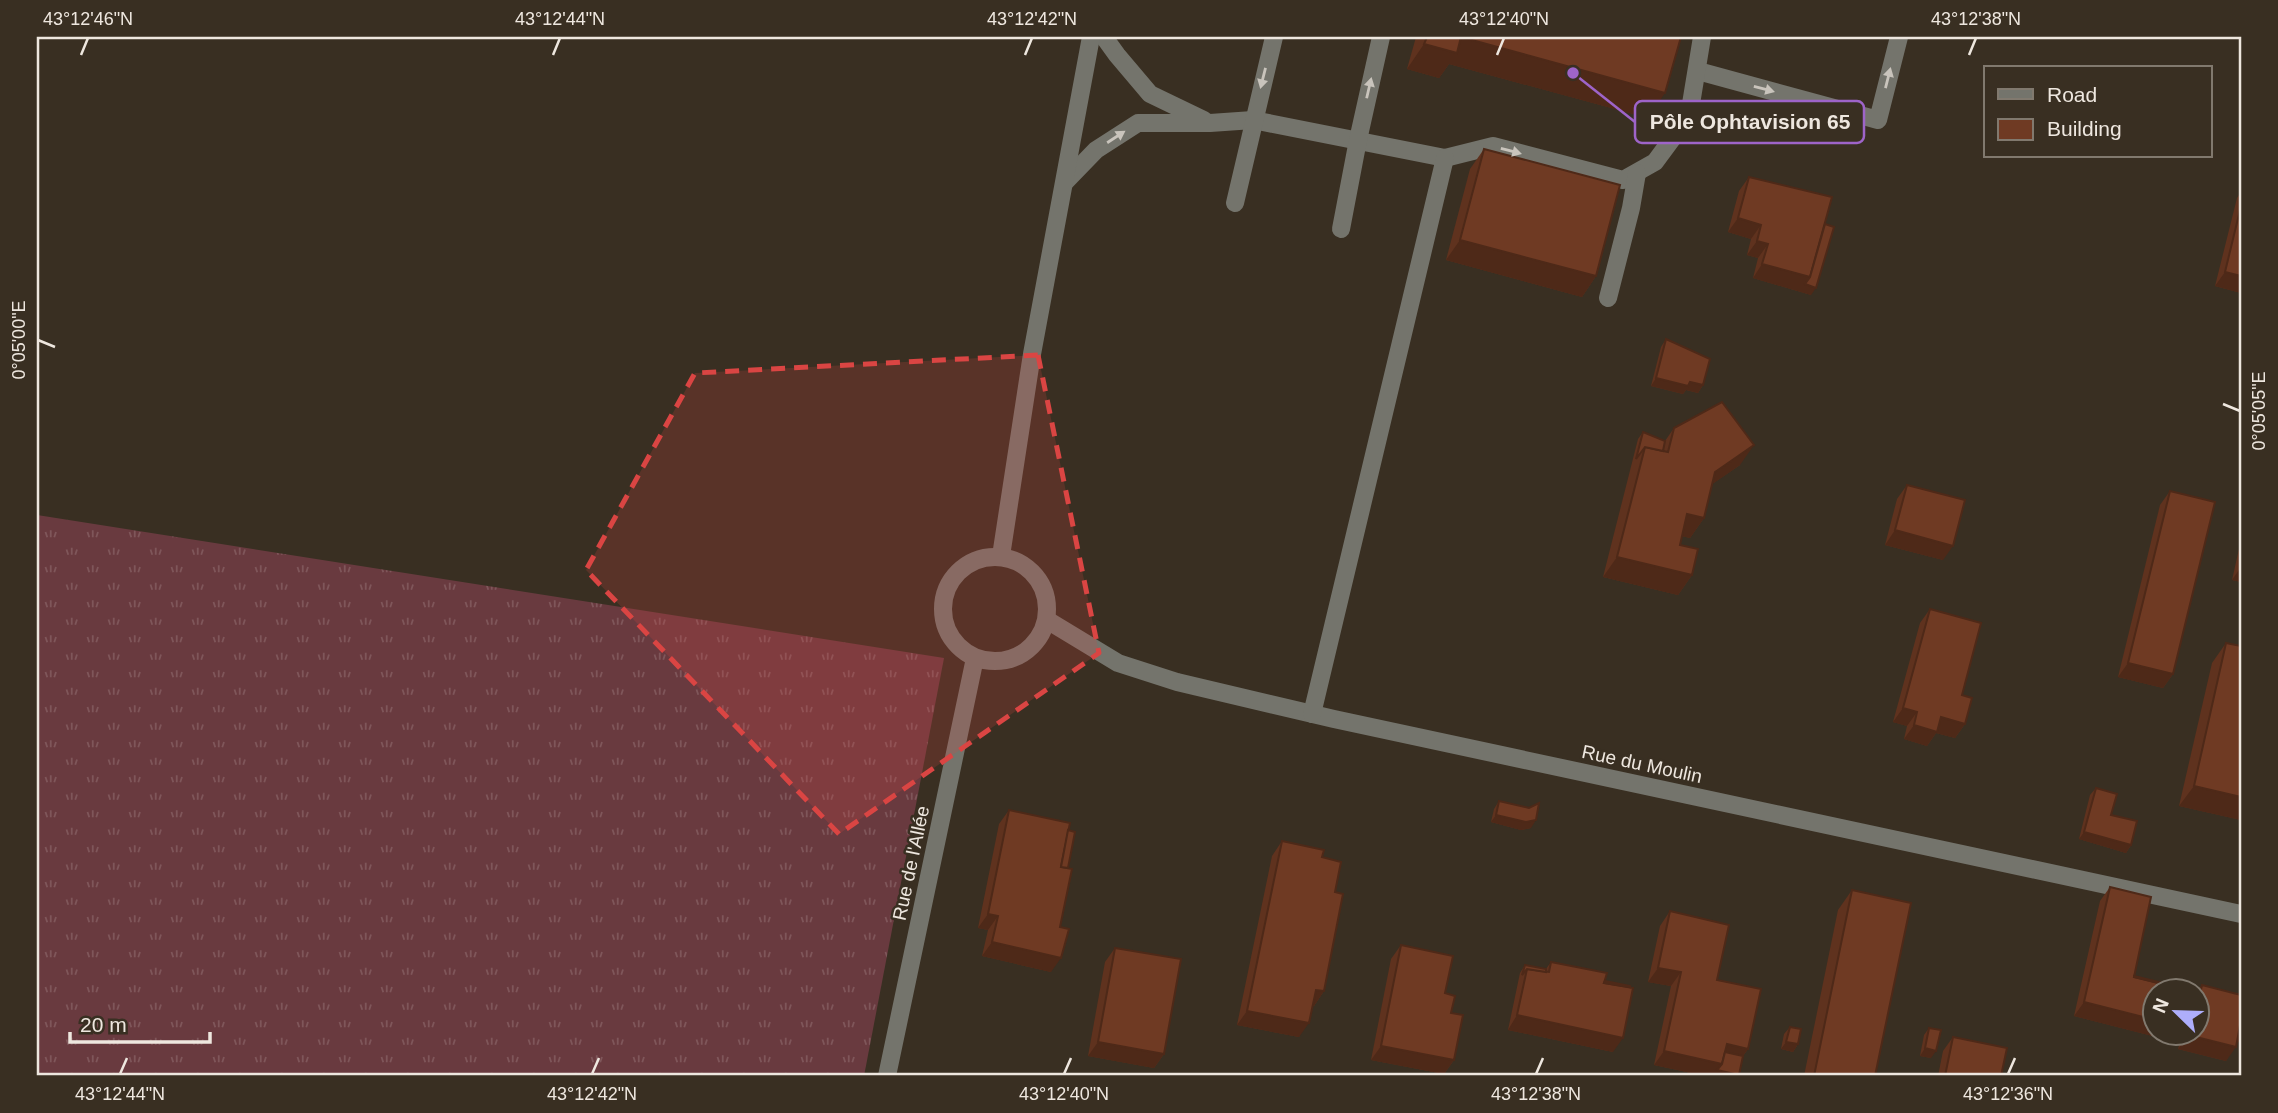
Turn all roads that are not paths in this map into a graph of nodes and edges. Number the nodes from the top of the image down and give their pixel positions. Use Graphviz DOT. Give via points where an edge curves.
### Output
graph roads {
  1 [pos="1091,37"];
  2 [pos="1104,37"];
  3 [pos="1274,37"];
  4 [pos="1381,37"];
  5 [pos="1702,37"];
  6 [pos="1899,37"];
  7 [pos="1698,71"];
  8 [pos="1253,120"];
  9 [pos="1210,123"];
  10 [pos="1357,140"];
  11 [pos="1445,158"];
  12 [pos="1637,173"];
  13 [pos="1065,182"];
  14 [pos="1235,203"];
  15 [pos="1341,229"];
  16 [pos="1608,298"];
  17 [pos="1001,556"];
  18 [pos="1047,620"];
  19 [pos="975,658"];
  20 [pos="1312,714"];
  21 [pos="2241,914"];
  22 [pos="887,1076"];
  1 -- 13 [label="street"];
  2 -- 9 [label="street" via="1150,94"];
  3 -- 8 [label="street, one-way"];
  10 -- 4 [label="street, one-way"];
  5 -- 7 [label="street"];
  7 -- 6 [label="street, one-way" via="1878,120"];
  7 -- 12 [label="street" via="1689,116 1655,162"];
  8 -- 9 [label="street"];
  8 -- 10 [label="street"];
  8 -- 14 [label="street"];
  13 -- 9 [label="street, one-way" via="1096,150 1138,122"];
  10 -- 11 [label="street"];
  10 -- 15 [label="street"];
  11 -- 12 [label="street, one-way" via="1493,146 1623,180"];
  11 -- 20 [label="street"];
  12 -- 16 [label="street"];
  13 -- 17 [label="street" via="1032,354"];
  17 -- 18 [label="street" via="1032,571 1043,586"];
  17 -- 19 [label="street" via="968,564 946,591 945,625 952,638"];
  18 -- 19 [label="street" via="1040,637 1012,659 993,662"];
  18 -- 20 [label="street, Rue du Moulin" via="1118,663"];
  19 -- 22 [label="street, Rue de l'Allée"];
  20 -- 21 [label="street, Rue du Moulin"];
}
